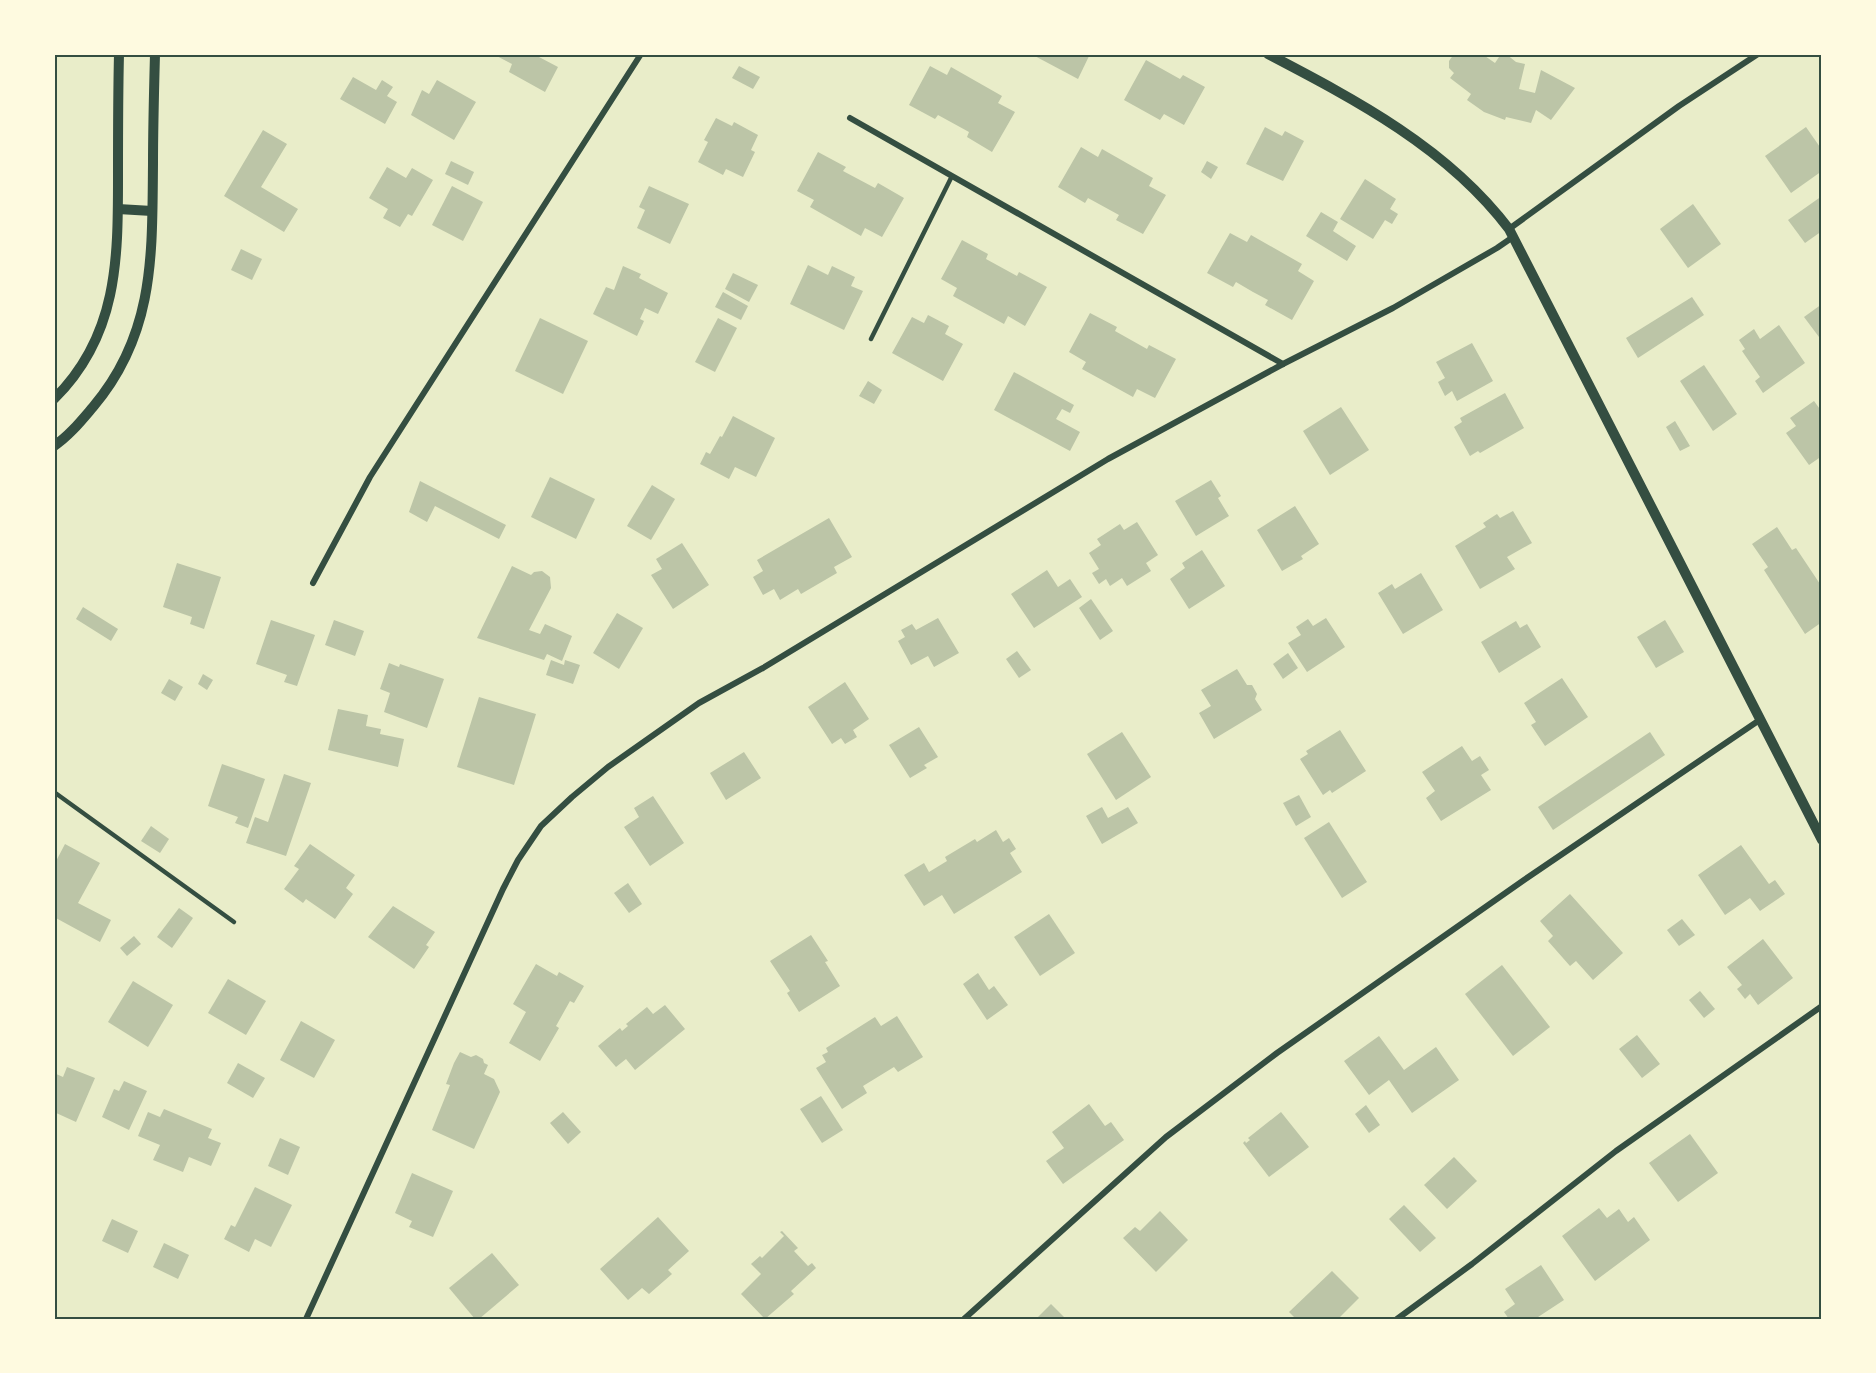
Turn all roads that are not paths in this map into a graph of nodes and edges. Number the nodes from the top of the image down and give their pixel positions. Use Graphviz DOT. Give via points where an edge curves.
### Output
graph roads {
  1 [pos="118,54"];
  2 [pos="155,54"];
  3 [pos="641,54"];
  4 [pos="1268,54"];
  5 [pos="1758,54"];
  6 [pos="850,118"];
  7 [pos="952,176"];
  8 [pos="118,209"];
  9 [pos="152,211"];
  10 [pos="1511,233"];
  11 [pos="871,339"];
  12 [pos="1282,364"];
  13 [pos="54,399"];
  14 [pos="54,446"];
  15 [pos="313,583"];
  16 [pos="1761,719"];
  17 [pos="54,792"];
  18 [pos="1822,840"];
  19 [pos="234,922"];
  20 [pos="1822,1006"];
  21 [pos="306,1319"];
  22 [pos="964,1319"];
  23 [pos="1397,1319"];
  1 -- 8 [label="street"];
  2 -- 9 [label="street"];
  3 -- 15 [label="street" via="370,477"];
  4 -- 10 [label="street" via="1396,126 1470,183"];
  5 -- 10 [label="street" via="1679,106"];
  6 -- 7 [label="street"];
  7 -- 11 [label="lane"];
  7 -- 12 [label="street"];
  8 -- 9 [label="street"];
  8 -- 13 [label="street" via="113,286 105,317 81,366"];
  9 -- 14 [label="street" via="149,275 135,339 102,397"];
  10 -- 12 [label="street" via="1497,248 1393,308"];
  10 -- 16 [label="street"];
  12 -- 21 [label="street" via="1108,459 699,703 608,767 541,826 503,889"];
  16 -- 18 [label="street"];
  16 -- 22 [label="street" via="1277,1053 1166,1137"];
  17 -- 19 [label="lane"];
  20 -- 23 [label="street" via="1616,1151"];
}
